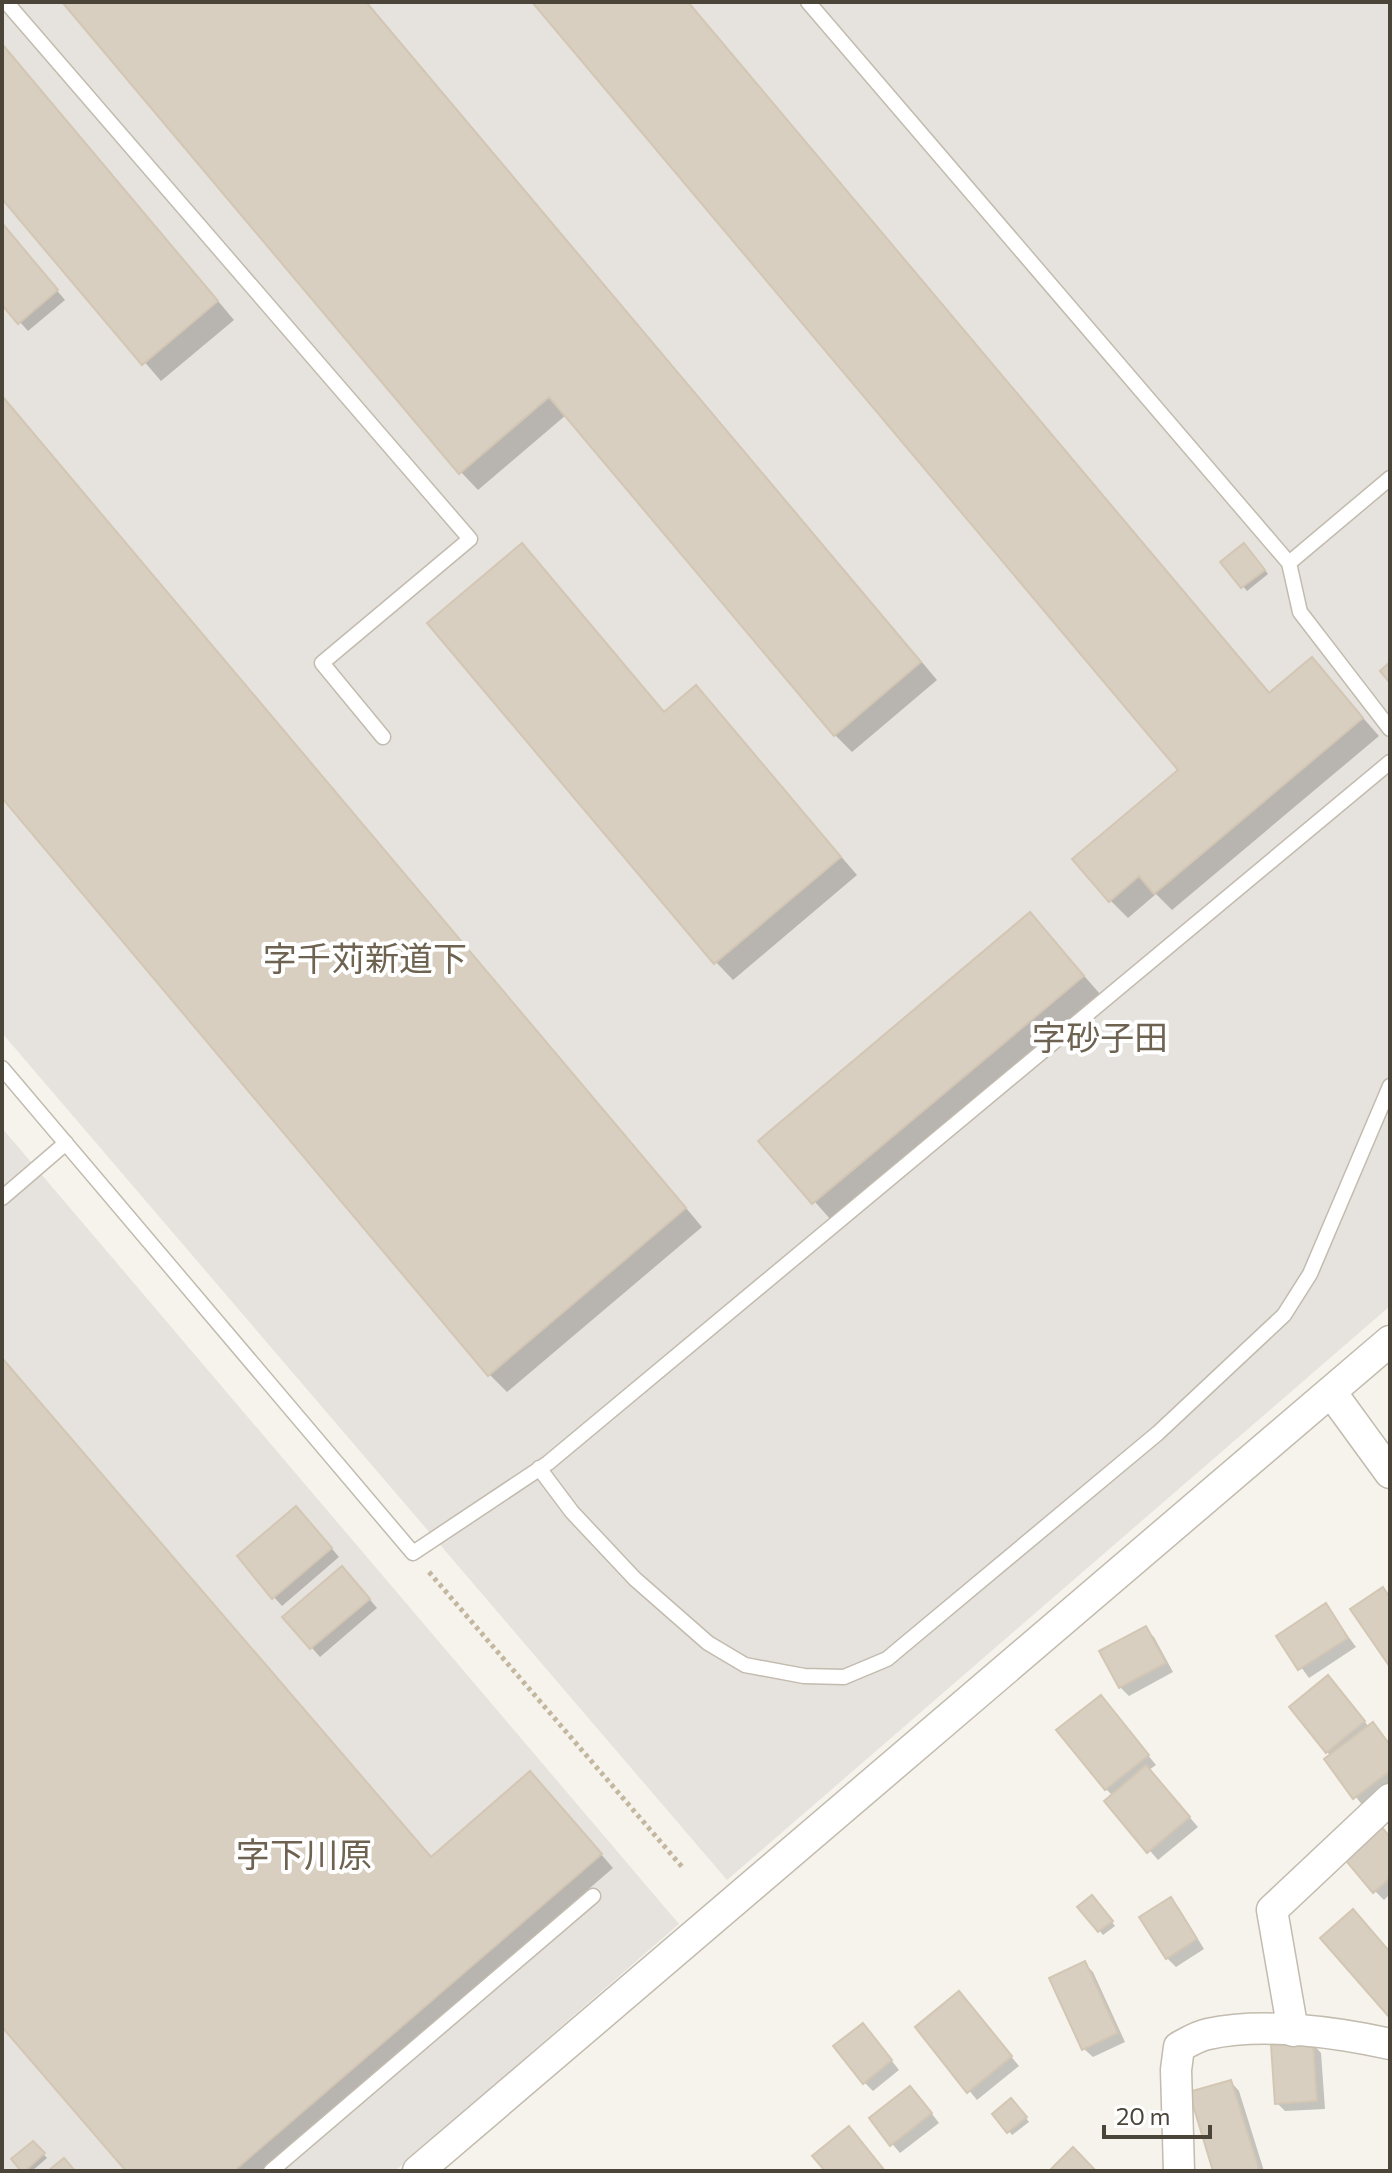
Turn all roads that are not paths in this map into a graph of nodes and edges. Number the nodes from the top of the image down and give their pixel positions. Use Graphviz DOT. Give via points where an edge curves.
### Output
graph roads {
  1 [pos="6,2"];
  2 [pos="808,2"];
  3 [pos="1390,478"];
  4 [pos="1289,563"];
  5 [pos="1390,729"];
  6 [pos="383,737"];
  7 [pos="1390,762"];
  8 [pos="2,1068"];
  9 [pos="1390,1086"];
  10 [pos="66,1143"];
  11 [pos="2,1198"];
  12 [pos="1390,1341"];
  13 [pos="1331,1392"];
  14 [pos="539,1468"];
  15 [pos="1390,1473"];
  16 [pos="1390,1799"];
  17 [pos="593,1896"];
  18 [pos="1293,2031"];
  19 [pos="1390,2044"];
  20 [pos="271,2171"];
  21 [pos="418,2171"];
  22 [pos="1179,2171"];
  1 -- 6 [label="lane" via="470,539 322,663"];
  2 -- 4 [label="lane"];
  3 -- 4 [label="lane"];
  4 -- 5 [label="lane" via="1300,612"];
  7 -- 14 [label="lane"];
  8 -- 10 [label="lane"];
  9 -- 14 [label="lane" via="1310,1274 1284,1315 1158,1433 887,1659 844,1677 745,1665 708,1643 635,1579"];
  10 -- 11 [label="lane"];
  10 -- 14 [label="lane" via="413,1553"];
  12 -- 13 [label="street"];
  13 -- 15 [label="street"];
  13 -- 21 [label="street"];
  16 -- 18 [label="street" via="1272,1910"];
  17 -- 20 [label="lane"];
  18 -- 19 [label="street"];
  18 -- 22 [label="street" via="1206,2034 1179,2047"];
}
